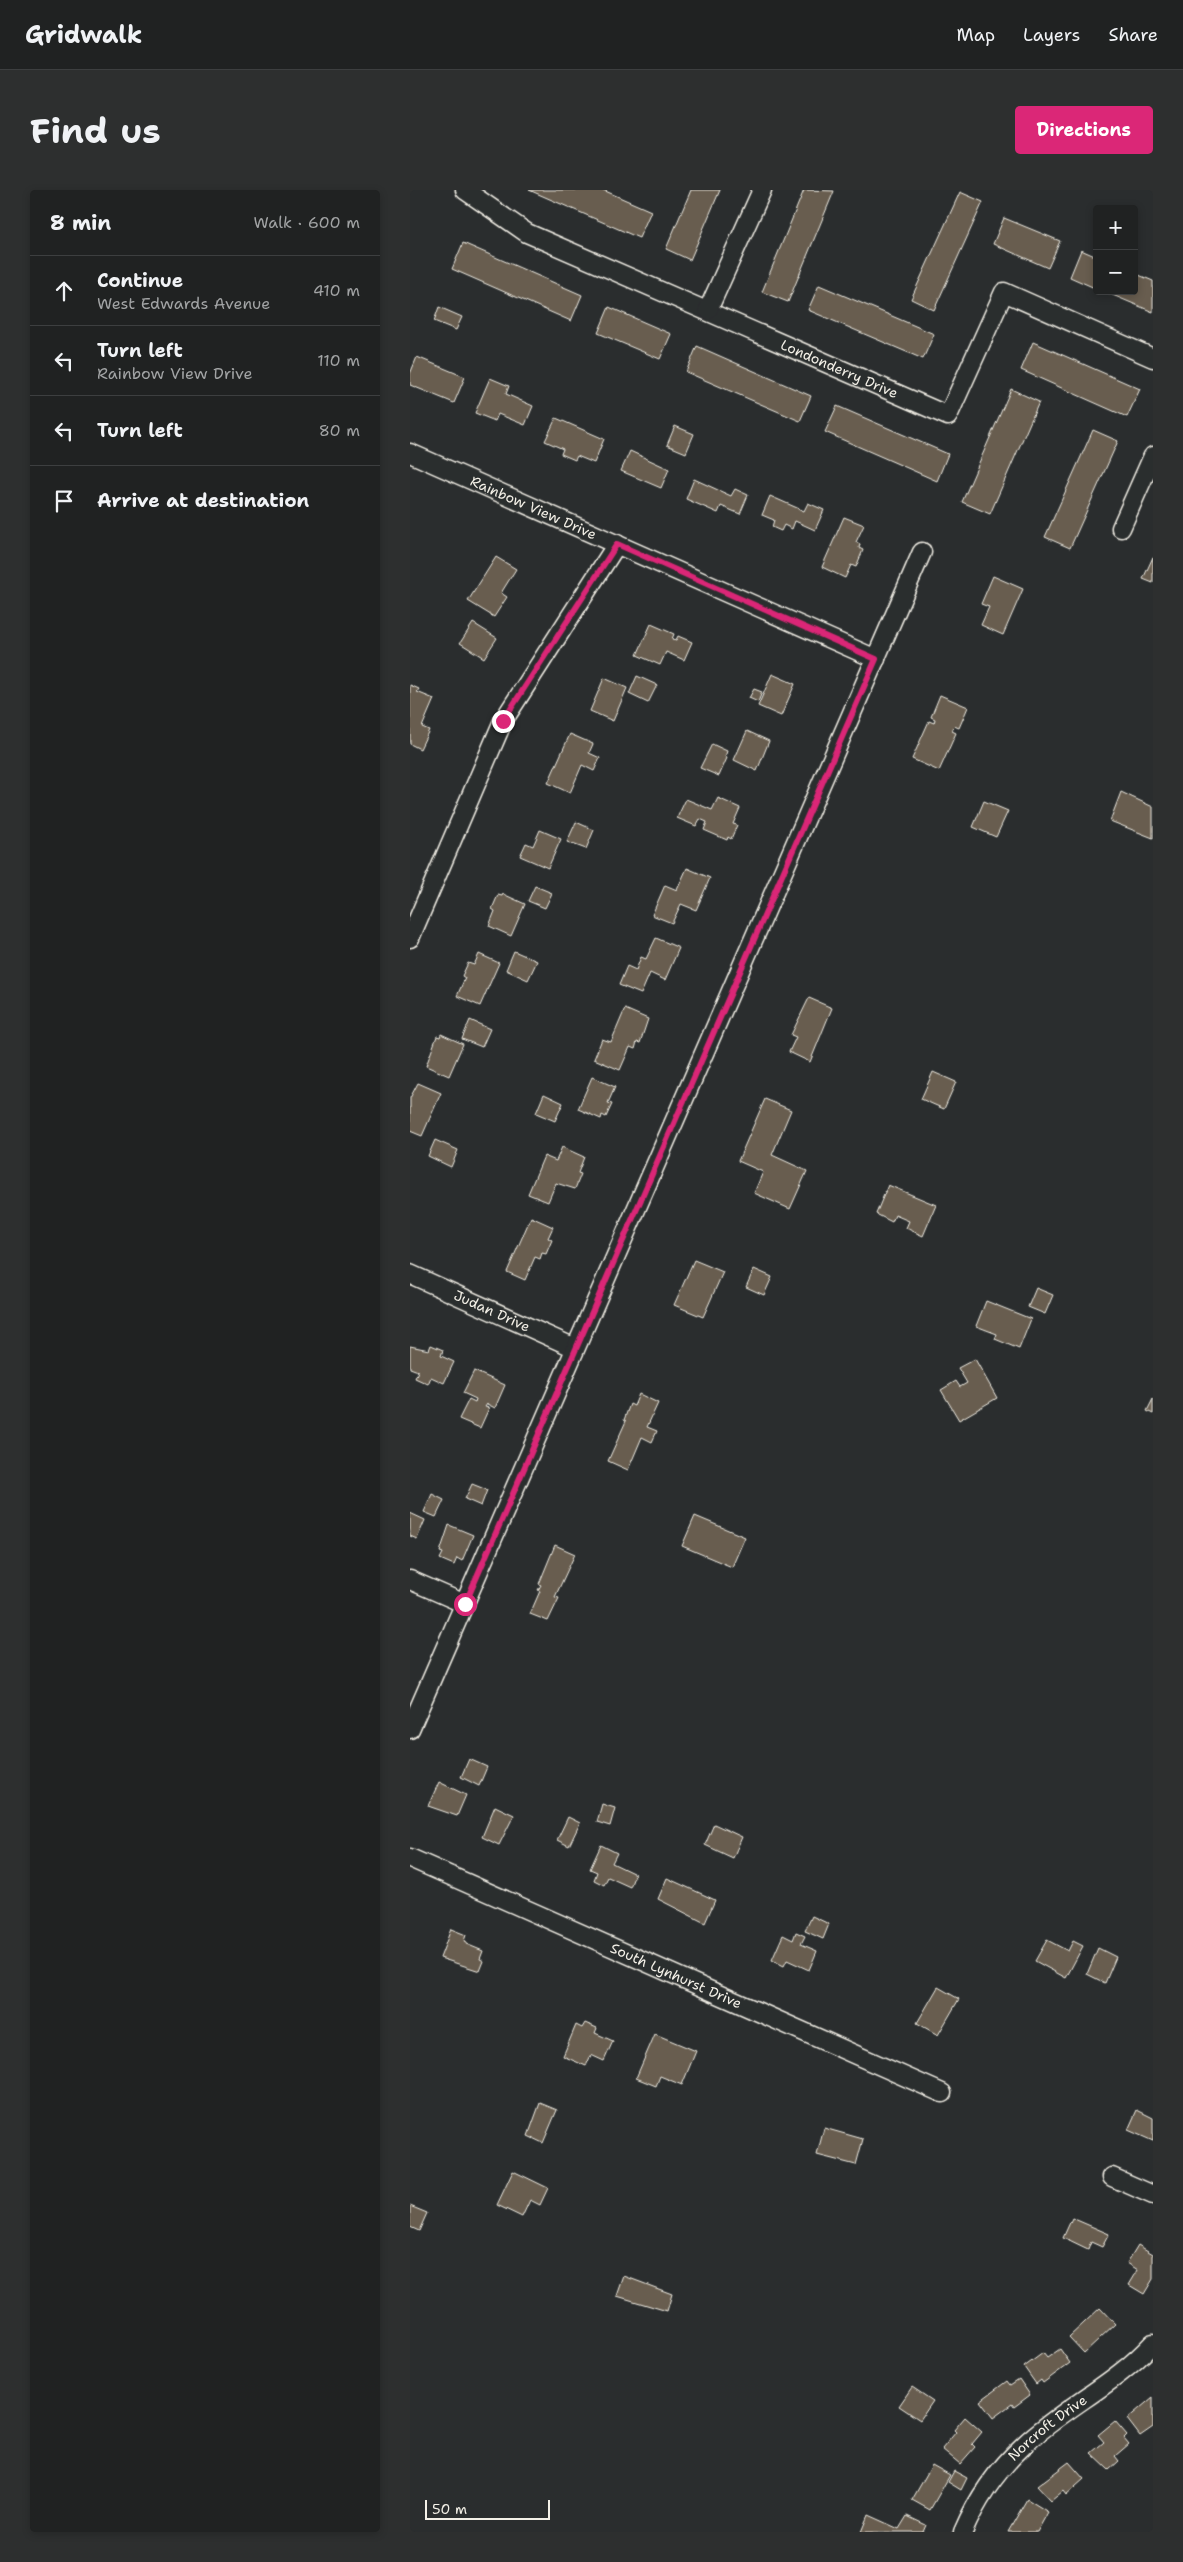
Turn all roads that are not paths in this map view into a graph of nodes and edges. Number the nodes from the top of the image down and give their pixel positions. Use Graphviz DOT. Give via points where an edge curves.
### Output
graph roads {
  1 [pos="465,190"];
  2 [pos="762,190"];
  3 [pos="708,310"];
  4 [pos="1153,358"];
  5 [pos="410,453"];
  6 [pos="1153,456"];
  7 [pos="1121,528"];
  8 [pos="617,544"];
  9 [pos="922,552"];
  10 [pos="876,659"];
  11 [pos="410,938"];
  12 [pos="410,1274"];
  13 [pos="575,1348"];
  14 [pos="410,1580"];
  15 [pos="465,1604"];
  16 [pos="410,1729"];
  17 [pos="410,1858"];
  18 [pos="942,2094"];
  19 [pos="1112,2177"];
  20 [pos="1153,2195"];
  21 [pos="1153,2343"];
  22 [pos="963,2532"];
  1 -- 3 [label="street, Londonderry Drive" via="527,233"];
  2 -- 3 [label="street"];
  3 -- 4 [label="street, Londonderry Drive" via="948,416 1004,292"];
  5 -- 8 [label="street, Rainbow View Drive"];
  6 -- 7 [label="street"];
  8 -- 10 [label="street, Rainbow View Drive"];
  8 -- 11 [label="street" via="503,721"];
  9 -- 10 [label="street"];
  10 -- 13 [label="street"];
  12 -- 13 [label="street, Judan Drive"];
  13 -- 15 [label="street"];
  14 -- 15 [label="street"];
  15 -- 16 [label="street"];
  17 -- 18 [label="street, South Lynhurst Drive"];
  19 -- 20 [label="street"];
  21 -- 22 [label="street, Norcroft Drive" via="1132,2363 1025,2444 998,2472"];
}
